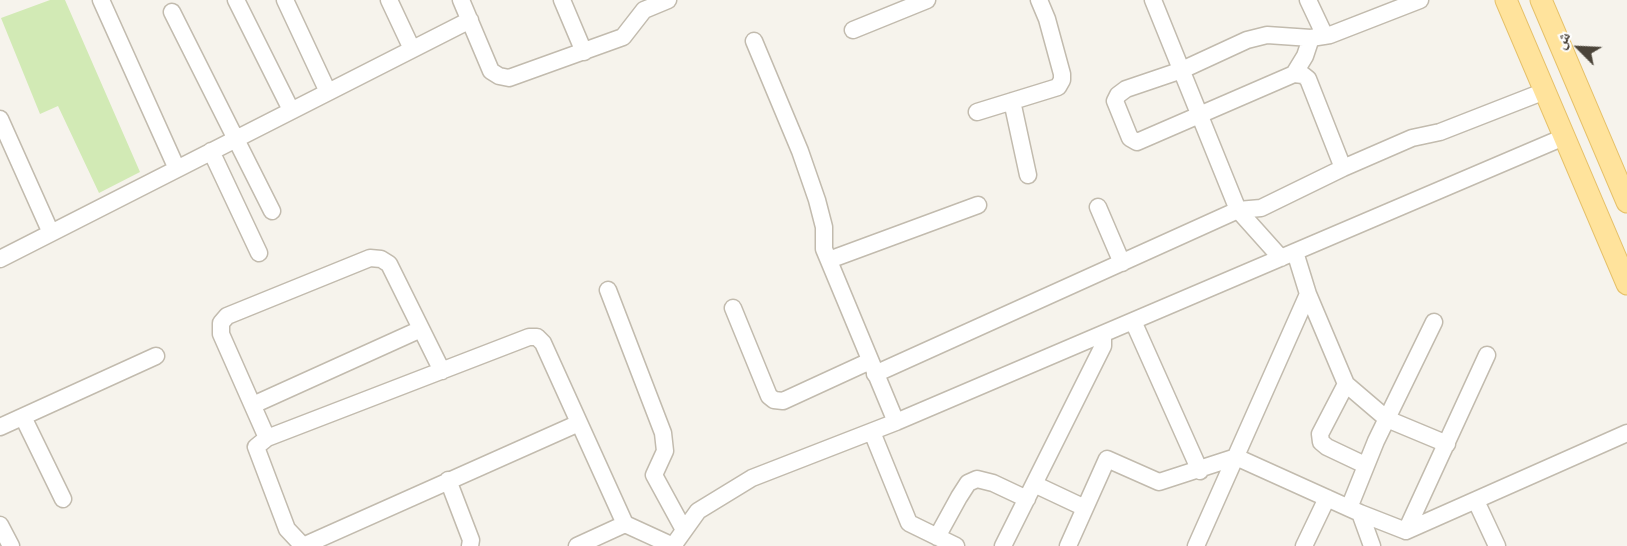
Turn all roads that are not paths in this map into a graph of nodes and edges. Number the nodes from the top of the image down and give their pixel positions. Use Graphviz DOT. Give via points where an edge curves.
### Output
graph roads {
  1 [pos="101,0"];
  2 [pos="236,0"];
  3 [pos="285,0"];
  4 [pos="389,0"];
  5 [pos="461,0"];
  6 [pos="562,0"];
  7 [pos="668,0"];
  8 [pos="927,0"];
  9 [pos="1039,0"];
  10 [pos="1154,0"];
  11 [pos="1308,0"];
  12 [pos="1420,0"];
  13 [pos="1506,0"];
  14 [pos="1547,2"];
  15 [pos="641,5"];
  16 [pos="172,12"];
  17 [pos="470,20"];
  18 [pos="854,30"];
  19 [pos="1318,37"];
  20 [pos="754,41"];
  21 [pos="412,49"];
  22 [pos="584,52"];
  23 [pos="1565,54"];
  24 [pos="1182,70"];
  25 [pos="1536,70"];
  26 [pos="1294,74"];
  27 [pos="1545,91"];
  28 [pos="328,92"];
  29 [pos="1012,101"];
  30 [pos="1587,107"];
  31 [pos="291,110"];
  32 [pos="977,112"];
  33 [pos="1200,115"];
  34 [pos="0,119"];
  35 [pos="1561,129"];
  36 [pos="236,139"];
  37 [pos="211,151"];
  38 [pos="1343,168"];
  39 [pos="177,169"];
  40 [pos="1028,175"];
  41 [pos="1627,202"];
  42 [pos="978,205"];
  43 [pos="1098,207"];
  44 [pos="1238,210"];
  45 [pos="272,211"];
  46 [pos="51,233"];
  47 [pos="259,254"];
  48 [pos="1288,255"];
  49 [pos="0,259"];
  50 [pos="829,260"];
  51 [pos="1122,262"];
  52 [pos="1627,284"];
  53 [pos="608,290"];
  54 [pos="1308,294"];
  55 [pos="733,308"];
  56 [pos="1133,321"];
  57 [pos="1434,322"];
  58 [pos="421,329"];
  59 [pos="1103,334"];
  60 [pos="1487,355"];
  61 [pos="156,356"];
  62 [pos="872,368"];
  63 [pos="442,371"];
  64 [pos="1346,384"];
  65 [pos="253,405"];
  66 [pos="22,417"];
  67 [pos="1387,419"];
  68 [pos="896,422"];
  69 [pos="579,423"];
  70 [pos="0,427"];
  71 [pos="872,432"];
  72 [pos="1627,433"];
  73 [pos="267,438"];
  74 [pos="1448,444"];
  75 [pos="1236,458"];
  76 [pos="1365,465"];
  77 [pos="1200,471"];
  78 [pos="448,480"];
  79 [pos="1031,491"];
  80 [pos="1327,498"];
  81 [pos="63,499"];
  82 [pos="1476,501"];
  83 [pos="1085,508"];
  84 [pos="1355,511"];
  85 [pos="625,524"];
  86 [pos="0,525"];
  87 [pos="684,530"];
  88 [pos="1406,531"];
  89 [pos="937,537"];
  90 [pos="11,546"];
  91 [pos="303,546"];
  92 [pos="470,546"];
  93 [pos="577,546"];
  94 [pos="673,546"];
  95 [pos="956,546"];
  96 [pos="1004,546"];
  97 [pos="1068,546"];
  98 [pos="1196,546"];
  99 [pos="1304,546"];
  100 [pos="1372,546"];
  101 [pos="1497,546"];
  1 -- 39 [label="street"];
  2 -- 31 [label="street"];
  3 -- 28 [label="street"];
  4 -- 21 [label="street"];
  5 -- 17 [label="street"];
  6 -- 22 [label="street"];
  7 -- 15 [label="street"];
  8 -- 18 [label="street"];
  9 -- 29 [label="street" via="1062,80 1058,87"];
  10 -- 24 [label="street"];
  11 -- 19 [label="street"];
  12 -- 19 [label="street"];
  13 -- 25 [label="main road"];
  14 -- 23 [label="main road"];
  15 -- 22 [label="street" via="623,37"];
  16 -- 36 [label="street"];
  17 -- 21 [label="street"];
  17 -- 22 [label="street" via="491,71 499,76 509,78"];
  19 -- 24 [label="street" via="1267,35"];
  19 -- 26 [label="street"];
  20 -- 50 [label="street" via="817,200"];
  21 -- 28 [label="street"];
  23 -- 25 [label="main road" via="1564,65 1557,74 1546,76"];
  23 -- 30 [label="main road"];
  24 -- 33 [label="street"];
  24 -- 33 [label="street" via="1126,89 1115,101 1130,138 1137,142"];
  25 -- 27 [label="main road"];
  26 -- 33 [label="street"];
  26 -- 38 [label="street" via="1308,79"];
  27 -- 35 [label="main road"];
  27 -- 38 [label="street" via="1440,132 1412,138"];
  28 -- 31 [label="street"];
  29 -- 32 [label="street"];
  29 -- 40 [label="street"];
  30 -- 35 [label="main road" via="1578,101 1567,102 1559,110"];
  30 -- 41 [label="main road"];
  31 -- 36 [label="street"];
  33 -- 44 [label="street"];
  34 -- 46 [label="street"];
  35 -- 48 [label="street"];
  35 -- 52 [label="main road"];
  36 -- 37 [label="street"];
  36 -- 45 [label="street"];
  37 -- 39 [label="street"];
  37 -- 47 [label="street"];
  38 -- 44 [label="street" via="1261,208"];
  39 -- 46 [label="street"];
  42 -- 50 [label="street"];
  43 -- 51 [label="street"];
  44 -- 48 [label="street"];
  44 -- 51 [label="street"];
  46 -- 49 [label="street"];
  48 -- 54 [label="street"];
  48 -- 56 [label="street"];
  50 -- 62 [label="street"];
  51 -- 62 [label="street"];
  53 -- 87 [label="street" via="663,433 665,451 654,475"];
  54 -- 64 [label="street"];
  54 -- 75 [label="street"];
  55 -- 62 [label="street" via="774,400 783,401"];
  56 -- 59 [label="street"];
  56 -- 77 [label="street"];
  57 -- 67 [label="street"];
  58 -- 63 [label="street"];
  58 -- 65 [label="street"];
  58 -- 65 [label="street" via="389,264 370,258 227,316 221,323 221,334"];
  59 -- 68 [label="street"];
  59 -- 79 [label="street" via="1103,346"];
  60 -- 74 [label="street"];
  61 -- 66 [label="street"];
  62 -- 68 [label="street"];
  63 -- 69 [label="street" via="537,337"];
  63 -- 73 [label="street"];
  64 -- 67 [label="street"];
  64 -- 76 [label="street" via="1320,434 1321,442"];
  65 -- 73 [label="street"];
  66 -- 70 [label="street"];
  66 -- 81 [label="street"];
  67 -- 74 [label="street"];
  67 -- 76 [label="street"];
  68 -- 71 [label="street"];
  69 -- 78 [label="street"];
  69 -- 85 [label="street"];
  71 -- 87 [label="street" via="752,478 698,511"];
  71 -- 89 [label="street" via="909,523"];
  72 -- 82 [label="street"];
  73 -- 91 [label="street" via="256,447 287,529"];
  74 -- 88 [label="street"];
  75 -- 77 [label="street"];
  75 -- 80 [label="street"];
  75 -- 98 [label="street"];
  76 -- 84 [label="street"];
  77 -- 83 [label="street" via="1160,482 1107,459"];
  78 -- 91 [label="street"];
  78 -- 92 [label="street"];
  79 -- 83 [label="street"];
  79 -- 89 [label="street" via="977,479 968,483"];
  79 -- 96 [label="street"];
  80 -- 84 [label="street"];
  80 -- 99 [label="street"];
  82 -- 88 [label="street"];
  82 -- 101 [label="street"];
  83 -- 97 [label="street"];
  84 -- 88 [label="street"];
  84 -- 100 [label="street"];
  85 -- 93 [label="street"];
  85 -- 94 [label="street"];
  86 -- 90 [label="street"];
  87 -- 94 [label="street"];
  89 -- 95 [label="street"];
}
